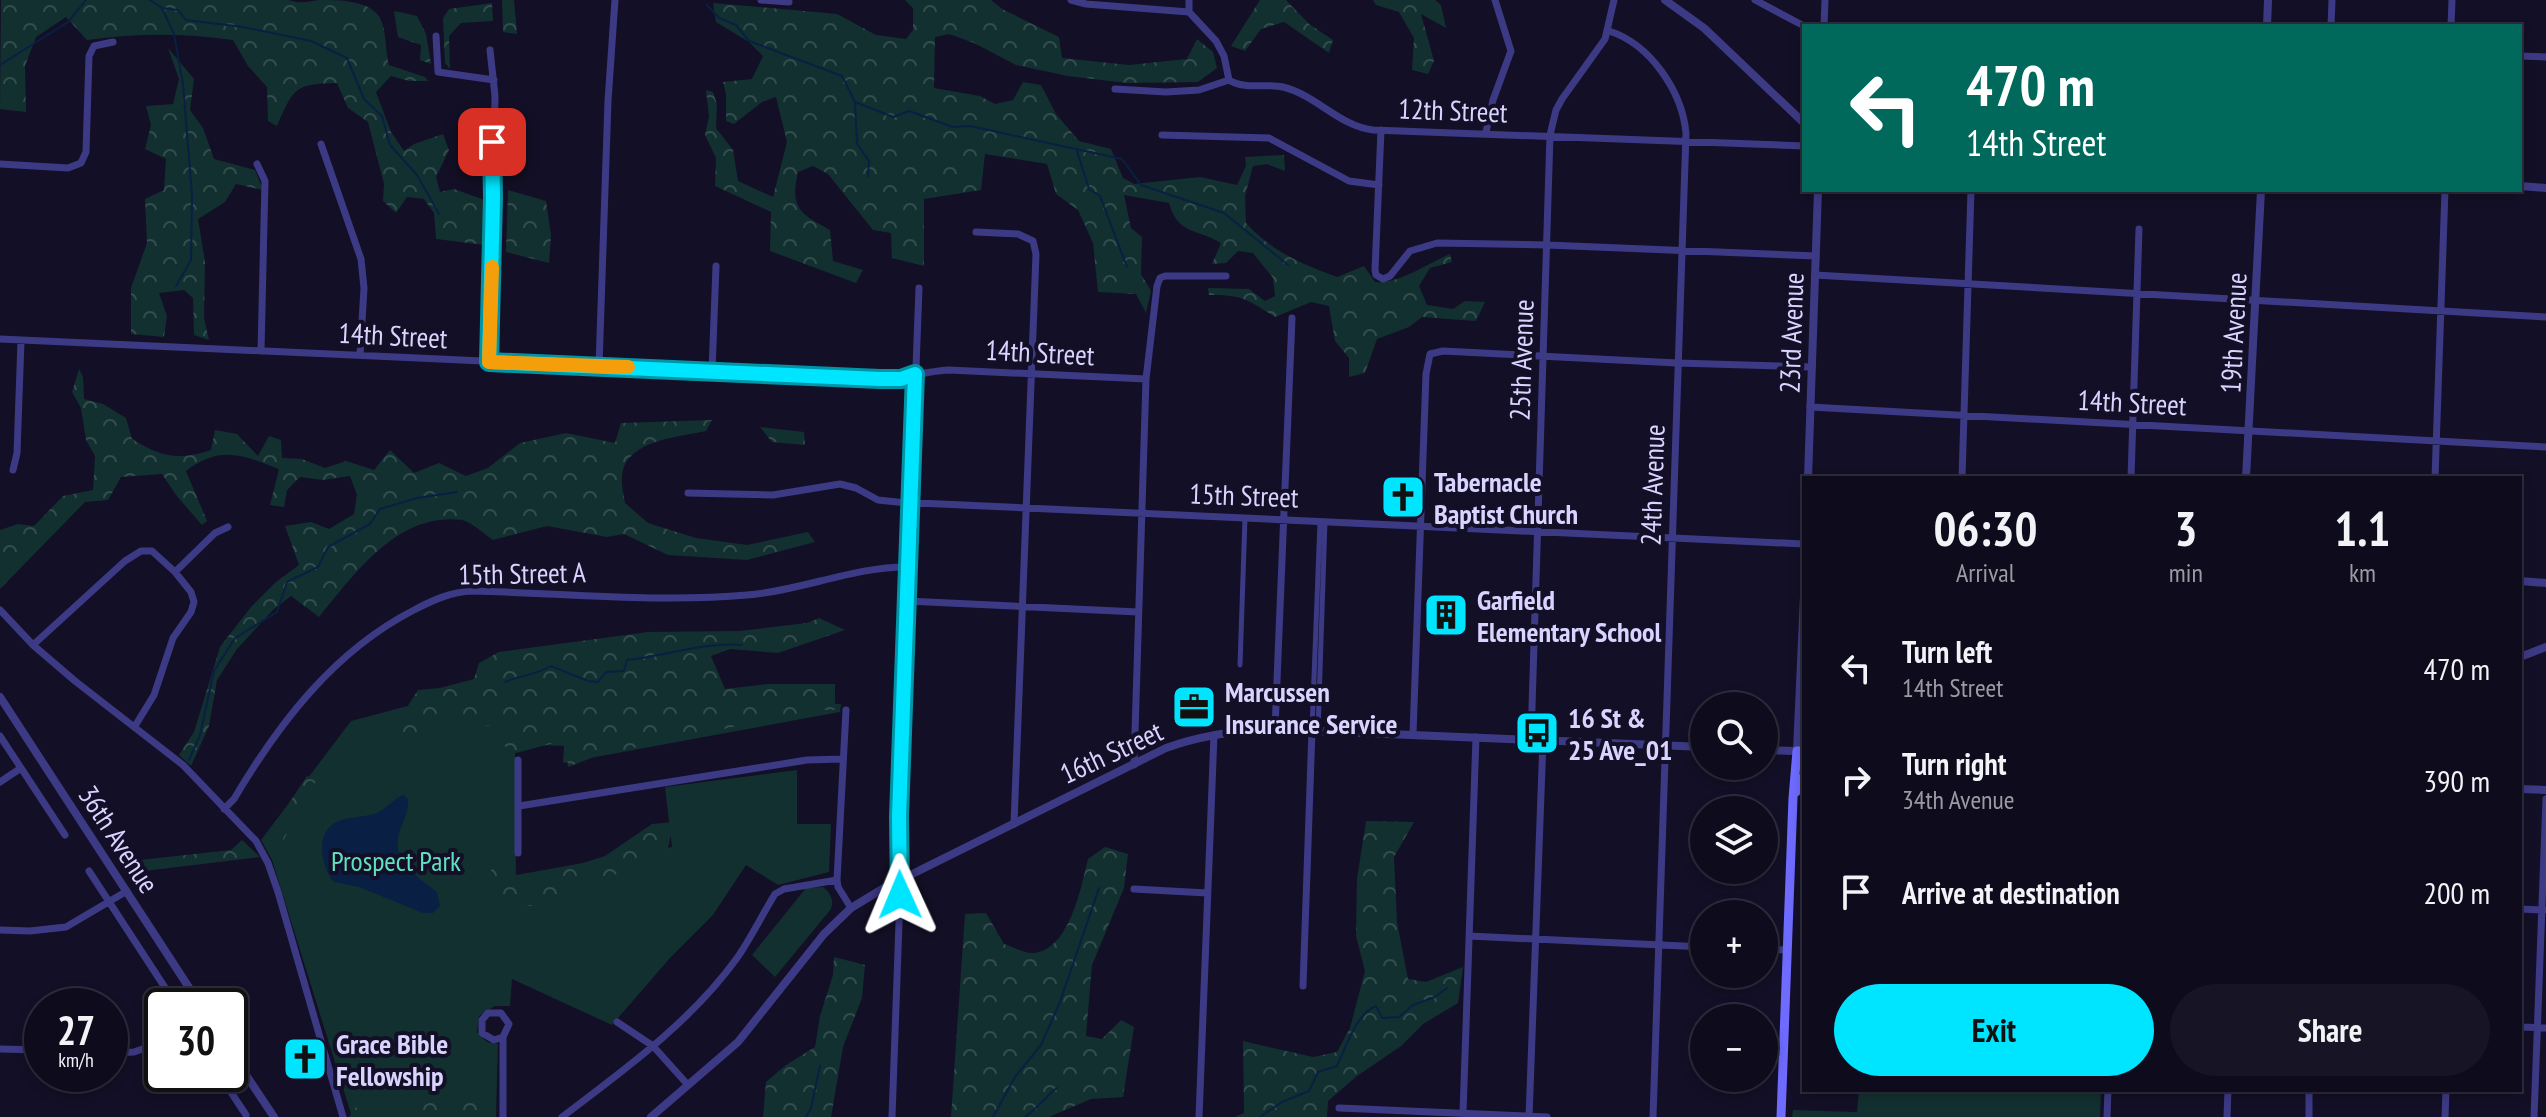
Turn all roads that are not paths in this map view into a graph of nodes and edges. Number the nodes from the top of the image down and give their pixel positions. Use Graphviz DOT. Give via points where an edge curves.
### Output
graph roads {
  1 [pos="615,0"];
  2 [pos="761,0"];
  3 [pos="1071,0"];
  4 [pos="1189,0"];
  5 [pos="1495,0"];
  6 [pos="1614,0"];
  7 [pos="1665,0"];
  8 [pos="1755,0"];
  9 [pos="1825,0"];
  10 [pos="2268,0"];
  11 [pos="2332,0"];
  12 [pos="2452,0"];
  13 [pos="789,2"];
  14 [pos="1189,12"];
  15 [pos="1824,24"];
  16 [pos="2267,24"];
  17 [pos="2331,24"];
  18 [pos="2451,24"];
  19 [pos="1802,25"];
  20 [pos="1609,31"];
  21 [pos="436,36"];
  22 [pos="113,42"];
  23 [pos="490,50"];
  24 [pos="2522,56"];
  25 [pos="2546,57"];
  26 [pos="494,80"];
  27 [pos="1229,80"];
  28 [pos="1115,89"];
  29 [pos="1802,121"];
  30 [pos="1381,130"];
  31 [pos="1486,132"];
  32 [pos="1162,135"];
  33 [pos="1550,135"];
  34 [pos="1686,143"];
  35 [pos="321,144"];
  36 [pos="1802,146"];
  37 [pos="0,164"];
  38 [pos="257,164"];
  39 [pos="1379,185"];
  40 [pos="2522,186"];
  41 [pos="2546,188"];
  42 [pos="1818,192"];
  43 [pos="1971,192"];
  44 [pos="2261,192"];
  45 [pos="2445,192"];
  46 [pos="2139,229"];
  47 [pos="976,232"];
  48 [pos="1547,245"];
  49 [pos="1682,251"];
  50 [pos="1816,256"];
  51 [pos="716,266"];
  52 [pos="1815,275"];
  53 [pos="1226,276"];
  54 [pos="1967,284"];
  55 [pos="919,288"];
  56 [pos="2137,293"];
  57 [pos="2257,300"];
  58 [pos="2439,312"];
  59 [pos="2546,317"];
  60 [pos="1292,318"];
  61 [pos="0,339"];
  62 [pos="21,341"];
  63 [pos="261,351"];
  64 [pos="360,355"];
  65 [pos="1543,355"];
  66 [pos="489,362"];
  67 [pos="1677,363"];
  68 [pos="599,366"];
  69 [pos="1812,367"];
  70 [pos="712,371"];
  71 [pos="915,374"];
  72 [pos="1032,374"];
  73 [pos="1146,379"];
  74 [pos="1810,407"];
  75 [pos="1964,414"];
  76 [pos="2133,424"];
  77 [pos="2250,431"];
  78 [pos="2436,441"];
  79 [pos="2546,447"];
  80 [pos="13,470"];
  81 [pos="1808,476"];
  82 [pos="1962,476"];
  83 [pos="2131,476"];
  84 [pos="2246,476"];
  85 [pos="2435,476"];
  86 [pos="688,493"];
  87 [pos="911,502"];
  88 [pos="1026,508"];
  89 [pos="1141,513"];
  90 [pos="1245,517"];
  91 [pos="1282,519"];
  92 [pos="1322,520"];
  93 [pos="1421,526"];
  94 [pos="228,527"];
  95 [pos="1538,532"];
  96 [pos="1672,540"];
  97 [pos="1802,544"];
  98 [pos="909,567"];
  99 [pos="175,572"];
  100 [pos="2522,581"];
  101 [pos="2546,583"];
  102 [pos="907,601"];
  103 [pos="1022,606"];
  104 [pos="0,610"];
  105 [pos="1138,612"];
  106 [pos="33,645"];
  107 [pos="2546,647"];
  108 [pos="2522,656"];
  109 [pos="1240,665"];
  110 [pos="1802,682"];
  111 [pos="0,697"];
  112 [pos="846,710"];
  113 [pos="135,726"];
  114 [pos="1275,729"];
  115 [pos="1315,730"];
  116 [pos="1413,734"];
  117 [pos="1214,735"];
  118 [pos="0,736"];
  119 [pos="1476,737"];
  120 [pos="1531,739"];
  121 [pos="1543,740"];
  122 [pos="1666,745"];
  123 [pos="1690,746"];
  124 [pos="1778,750"];
  125 [pos="1800,751"];
  126 [pos="842,759"];
  127 [pos="518,760"];
  128 [pos="1134,765"];
  129 [pos="21,768"];
  130 [pos="1802,780"];
  131 [pos="0,782"];
  132 [pos="2522,789"];
  133 [pos="2546,790"];
  134 [pos="1793,798"];
  135 [pos="2546,799"];
  136 [pos="519,806"];
  137 [pos="224,809"];
  138 [pos="1014,824"];
  139 [pos="65,835"];
  140 [pos="518,853"];
  141 [pos="89,871"];
  142 [pos="837,880"];
  143 [pos="900,880"];
  144 [pos="1134,889"];
  145 [pos="127,891"];
  146 [pos="1207,893"];
  147 [pos="109,903"];
  148 [pos="851,908"];
  149 [pos="2522,909"];
  150 [pos="2544,910"];
  151 [pos="0,930"];
  152 [pos="1469,936"];
  153 [pos="1535,939"];
  154 [pos="1659,944"];
  155 [pos="1690,946"];
  156 [pos="1778,950"];
  157 [pos="1786,950"];
  158 [pos="1303,986"];
  159 [pos="165,988"];
  160 [pos="189,988"];
  161 [pos="617,1022"];
  162 [pos="2522,1027"];
  163 [pos="2542,1028"];
  164 [pos="503,1037"];
  165 [pos="653,1046"];
  166 [pos="0,1049"];
  167 [pos="24,1050"];
  168 [pos="248,1078"];
  169 [pos="688,1085"];
  170 [pos="231,1092"];
  171 [pos="2108,1092"];
  172 [pos="2228,1092"];
  173 [pos="2309,1092"];
  174 [pos="2446,1092"];
  175 [pos="1339,1108"];
  176 [pos="1463,1113"];
  177 [pos="1418,1114"];
  178 [pos="246,1115"];
  179 [pos="274,1117"];
  180 [pos="343,1117"];
  181 [pos="503,1117"];
  182 [pos="562,1117"];
  183 [pos="651,1117"];
  184 [pos="892,1117"];
  185 [pos="1199,1117"];
  186 [pos="1529,1117"];
  187 [pos="1547,1117"];
  188 [pos="1653,1117"];
  189 [pos="1781,1117"];
  190 [pos="2107,1117"];
  191 [pos="2227,1117"];
  192 [pos="2309,1117"];
  193 [pos="2445,1117"];
  194 [pos="2534,1117"];
  1 -- 68 [label="street"];
  2 -- 13 [label="street"];
  3 -- 14 [label="street"];
  4 -- 14 [label="street"];
  5 -- 31 [label="street" via="1511,55"];
  6 -- 20 [label="street, 25th Avenue"];
  7 -- 29 [label="street" via="1704,28"];
  8 -- 19 [label="street"];
  9 -- 15 [label="street"];
  10 -- 16 [label="street"];
  11 -- 17 [label="street"];
  12 -- 18 [label="street"];
  14 -- 27 [label="street" via="1216,41"];
  20 -- 33 [label="street, 25th Avenue" via="1562,99"];
  20 -- 34 [label="street, 24th Avenue" via="1640,48 1659,69 1678,103"];
  21 -- 26 [label="street" via="438,72"];
  22 -- 37 [label="street" via="94,46 89,56 86,152 81,163 68,168"];
  23 -- 26 [label="street"];
  24 -- 25 [label="street"];
  26 -- 66 [label="street"];
  27 -- 28 [label="street, 12th Street" via="1199,90"];
  27 -- 30 [label="street, 12th Street" via="1283,87 1360,127"];
  30 -- 31 [label="street, 12th Street"];
  30 -- 39 [label="street"];
  31 -- 33 [label="street, 12th Street"];
  32 -- 39 [label="street" via="1277,140 1349,181"];
  33 -- 34 [label="street, 12th Street"];
  33 -- 48 [label="street, 25th Avenue"];
  34 -- 36 [label="street, 12th Street"];
  34 -- 49 [label="street, 24th Avenue"];
  35 -- 64 [label="street" via="361,259"];
  38 -- 63 [label="street" via="265,181"];
  39 -- 48 [label="street" via="1379,278 1386,278 1410,251 1426,245"];
  40 -- 41 [label="street"];
  42 -- 50 [label="street, 23rd Avenue"];
  43 -- 54 [label="street"];
  44 -- 57 [label="street, 19th Avenue"];
  45 -- 58 [label="street"];
  46 -- 56 [label="street"];
  47 -- 72 [label="street" via="1018,234 1033,241"];
  48 -- 49 [label="street"];
  48 -- 65 [label="street, 25th Avenue"];
  49 -- 50 [label="street"];
  49 -- 67 [label="street, 24th Avenue"];
  50 -- 52 [label="street, 23rd Avenue"];
  51 -- 70 [label="street"];
  52 -- 54 [label="street"];
  52 -- 69 [label="street, 23rd Avenue"];
  53 -- 73 [label="street" via="1160,278"];
  54 -- 56 [label="street"];
  54 -- 75 [label="street"];
  55 -- 71 [label="street"];
  56 -- 57 [label="street"];
  56 -- 76 [label="street"];
  57 -- 58 [label="street"];
  57 -- 77 [label="street, 19th Avenue"];
  58 -- 59 [label="street"];
  58 -- 78 [label="street"];
  60 -- 91 [label="street"];
  61 -- 62 [label="street, 14th Street"];
  62 -- 63 [label="street, 14th Street"];
  62 -- 80 [label="street"];
  63 -- 64 [label="street, 14th Street"];
  64 -- 66 [label="street, 14th Street"];
  65 -- 67 [label="street"];
  65 -- 93 [label="street" via="1430,354"];
  65 -- 95 [label="street, 25th Avenue"];
  66 -- 68 [label="street, 14th Street"];
  67 -- 69 [label="street"];
  67 -- 96 [label="street, 24th Avenue"];
  68 -- 70 [label="street, 14th Street"];
  69 -- 74 [label="street, 23rd Avenue"];
  70 -- 71 [label="street, 14th Street" via="889,379"];
  71 -- 72 [label="street, 14th Street"];
  71 -- 87 [label="street"];
  72 -- 73 [label="street, 14th Street"];
  72 -- 88 [label="street"];
  73 -- 89 [label="street"];
  74 -- 75 [label="street, 14th Street"];
  74 -- 81 [label="street, 23rd Avenue"];
  75 -- 76 [label="street, 14th Street"];
  75 -- 82 [label="street"];
  76 -- 77 [label="street, 14th Street"];
  76 -- 83 [label="street"];
  77 -- 78 [label="street, 14th Street"];
  77 -- 84 [label="street, 19th Avenue"];
  78 -- 79 [label="street, 14th Street"];
  78 -- 85 [label="street"];
  86 -- 87 [label="street, 15th Street" via="773,495 840,484 883,501"];
  87 -- 88 [label="street, 15th Street"];
  87 -- 98 [label="street"];
  88 -- 89 [label="street, 15th Street"];
  88 -- 103 [label="street"];
  89 -- 90 [label="street, 15th Street"];
  89 -- 105 [label="street"];
  90 -- 91 [label="street, 15th Street"];
  90 -- 109 [label="street"];
  91 -- 92 [label="street, 15th Street"];
  91 -- 114 [label="street"];
  92 -- 93 [label="street, 15th Street"];
  92 -- 115 [label="street"];
  93 -- 95 [label="street, 15th Street"];
  93 -- 116 [label="street"];
  94 -- 99 [label="street"];
  95 -- 96 [label="street, 15th Street"];
  95 -- 120 [label="street, 25th Avenue"];
  96 -- 97 [label="street, 15th Street"];
  96 -- 122 [label="street, 24th Avenue"];
  98 -- 102 [label="street"];
  98 -- 137 [label="street, 15th Street A" via="871,569 744,596 472,591 446,595 387,625 330,671 283,725"];
  99 -- 106 [label="street" via="156,554 135,553"];
  99 -- 113 [label="street" via="191,592 193,605"];
  100 -- 101 [label="street"];
  102 -- 103 [label="street"];
  102 -- 143 [label="street"];
  103 -- 105 [label="street"];
  103 -- 138 [label="street"];
  104 -- 106 [label="street"];
  105 -- 128 [label="street"];
  106 -- 113 [label="street"];
  107 -- 108 [label="street"];
  110 -- 125 [label="street"];
  111 -- 145 [label="street, 36th Avenue"];
  112 -- 126 [label="street"];
  113 -- 137 [label="street" via="183,765"];
  114 -- 115 [label="street, 16th Street"];
  114 -- 117 [label="street, 16th Street"];
  115 -- 116 [label="street, 16th Street"];
  115 -- 158 [label="street"];
  116 -- 119 [label="street, 16th Street"];
  117 -- 128 [label="street, 16th Street" via="1166,748"];
  117 -- 146 [label="street"];
  118 -- 129 [label="street, 36th Avenue"];
  119 -- 120 [label="street, 16th Street"];
  119 -- 152 [label="street"];
  120 -- 121 [label="street, 16th Street"];
  121 -- 122 [label="street, 16th Street"];
  121 -- 153 [label="street"];
  122 -- 123 [label="street, 16th Street"];
  122 -- 154 [label="street, 24th Avenue"];
  124 -- 125 [label="street"];
  125 -- 134 [label="main road"];
  126 -- 136 [label="street" via="749,768"];
  126 -- 142 [label="street"];
  127 -- 136 [label="street"];
  128 -- 138 [label="street, 16th Street"];
  129 -- 131 [label="street"];
  129 -- 139 [label="street, 36th Avenue"];
  130 -- 134 [label="main road"];
  132 -- 133 [label="street"];
  134 -- 157 [label="main road"];
  135 -- 150 [label="street"];
  136 -- 140 [label="street"];
  137 -- 180 [label="street" via="256,841 268,863"];
  138 -- 143 [label="street, 16th Street"];
  141 -- 147 [label="street, 36th Avenue"];
  142 -- 148 [label="street"];
  142 -- 165 [label="street" via="775,894 736,959"];
  143 -- 148 [label="street, 16th Street"];
  143 -- 184 [label="street"];
  144 -- 146 [label="street"];
  145 -- 147 [label="street"];
  145 -- 160 [label="street, 36th Avenue"];
  146 -- 185 [label="street"];
  147 -- 151 [label="street" via="66,927"];
  147 -- 159 [label="street, 36th Avenue"];
  148 -- 169 [label="street, 16th Street" via="738,1042"];
  149 -- 150 [label="street"];
  150 -- 163 [label="street"];
  152 -- 153 [label="street"];
  152 -- 176 [label="street"];
  153 -- 154 [label="street"];
  153 -- 186 [label="street"];
  154 -- 155 [label="street"];
  154 -- 188 [label="street, 24th Avenue"];
  156 -- 157 [label="street"];
  157 -- 189 [label="main road"];
  161 -- 165 [label="street"];
  162 -- 163 [label="street"];
  163 -- 194 [label="street"];
  164 -- 164 [label="street" via="485,1036 484,1016 504,1015 509,1029"];
  164 -- 181 [label="street"];
  165 -- 169 [label="street"];
  165 -- 182 [label="street"];
  166 -- 167 [label="street"];
  168 -- 179 [label="street"];
  169 -- 183 [label="street, 16th Street"];
  170 -- 178 [label="street"];
  171 -- 190 [label="street"];
  172 -- 191 [label="street"];
  173 -- 192 [label="street"];
  174 -- 193 [label="street"];
  175 -- 177 [label="street"];
  176 -- 177 [label="street"];
  176 -- 186 [label="street"];
  186 -- 187 [label="street"];
}
